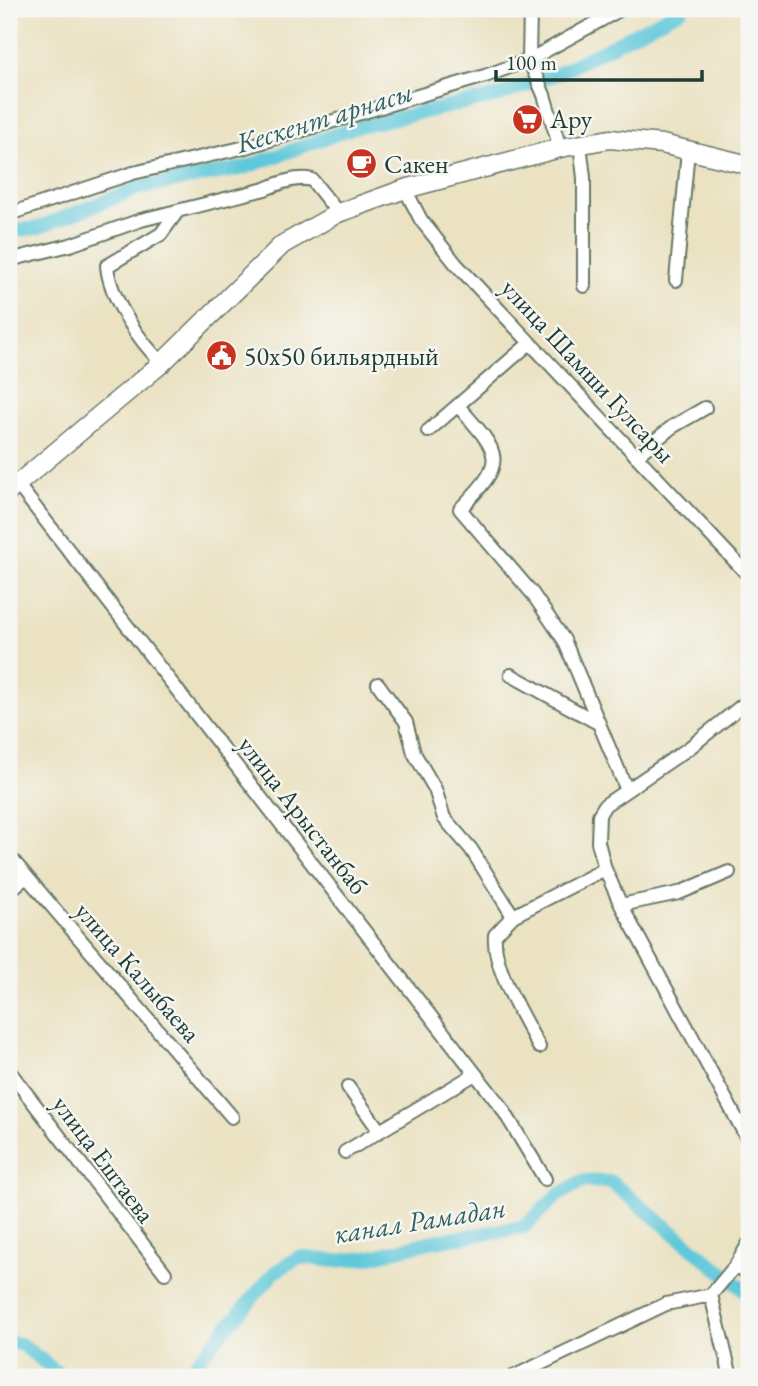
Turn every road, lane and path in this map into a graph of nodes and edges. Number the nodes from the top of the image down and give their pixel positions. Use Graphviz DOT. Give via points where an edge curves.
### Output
graph roads {
  1 [pos="530,9"];
  2 [pos="621,9"];
  3 [pos="531,66"];
  4 [pos="580,144"];
  5 [pos="560,148"];
  6 [pos="688,150"];
  7 [pos="749,165"];
  8 [pos="405,188"];
  9 [pos="177,212"];
  10 [pos="338,213"];
  11 [pos="9,214"];
  12 [pos="9,260"];
  13 [pos="676,280"];
  14 [pos="584,286"];
  15 [pos="530,343"];
  16 [pos="162,363"];
  17 [pos="458,406"];
  18 [pos="705,408"];
  19 [pos="428,431"];
  20 [pos="636,456"];
  21 [pos="13,488"];
  22 [pos="749,576"];
  23 [pos="511,676"];
  24 [pos="378,684"];
  25 [pos="749,699"];
  26 [pos="596,722"];
  27 [pos="626,788"];
  28 [pos="9,856"];
  29 [pos="605,869"];
  30 [pos="729,872"];
  31 [pos="26,877"];
  32 [pos="9,891"];
  33 [pos="621,905"];
  34 [pos="513,916"];
  35 [pos="539,1048"];
  36 [pos="9,1071"];
  37 [pos="475,1073"];
  38 [pos="348,1087"];
  39 [pos="232,1117"];
  40 [pos="379,1130"];
  41 [pos="749,1142"];
  42 [pos="345,1152"];
  43 [pos="545,1179"];
  44 [pos="749,1242"];
  45 [pos="735,1266"];
  46 [pos="165,1273"];
  47 [pos="749,1275"];
  48 [pos="714,1291"];
  49 [pos="513,1377"];
  50 [pos="731,1377"];
  1 -- 3 [label="street"];
  2 -- 3 [label="street"];
  3 -- 5 [label="street"];
  3 -- 11 [label="street" via="246,147 133,173"];
  4 -- 5 [label="main road"];
  4 -- 6 [label="main road" via="610,139"];
  4 -- 14 [label="street"];
  5 -- 8 [label="main road"];
  6 -- 7 [label="main road"];
  6 -- 13 [label="street"];
  8 -- 10 [label="main road"];
  8 -- 15 [label="street, улица Шамши Гулсары" via="435,240"];
  9 -- 10 [label="street" via="280,182 309,179"];
  9 -- 12 [label="street"];
  9 -- 16 [label="street" via="161,234 111,261 107,270 129,322"];
  10 -- 16 [label="main road" via="282,246"];
  15 -- 17 [label="street"];
  15 -- 20 [label="street, улица Шамши Гулсары"];
  16 -- 21 [label="main road"];
  17 -- 19 [label="street"];
  17 -- 26 [label="street" via="484,438 494,460 489,479 460,509 546,611 582,677"];
  18 -- 20 [label="street"];
  20 -- 22 [label="street, улица Шамши Гулсары"];
  21 -- 37 [label="street, улица Арыстанбаб"];
  23 -- 26 [label="street"];
  24 -- 34 [label="street" via="406,722 414,753 435,789 444,818 471,849"];
  25 -- 27 [label="street" via="690,748"];
  26 -- 27 [label="street"];
  27 -- 29 [label="street" via="605,804 599,815 598,842"];
  28 -- 31 [label="street, улица Калыбаева"];
  29 -- 33 [label="street"];
  29 -- 34 [label="street"];
  30 -- 33 [label="street" via="679,893"];
  31 -- 32 [label="street"];
  31 -- 39 [label="street, улица Калыбаева"];
  33 -- 41 [label="street" via="683,1009"];
  34 -- 35 [label="street" via="495,935 496,954"];
  36 -- 46 [label="street, улица Ештаева"];
  37 -- 40 [label="street"];
  37 -- 43 [label="street, улица Арыстанбаб"];
  38 -- 40 [label="street"];
  40 -- 42 [label="street"];
  44 -- 45 [label="street"];
  45 -- 47 [label="street"];
  45 -- 48 [label="street"];
  48 -- 49 [label="street" via="666,1304"];
  48 -- 50 [label="street"];
}
